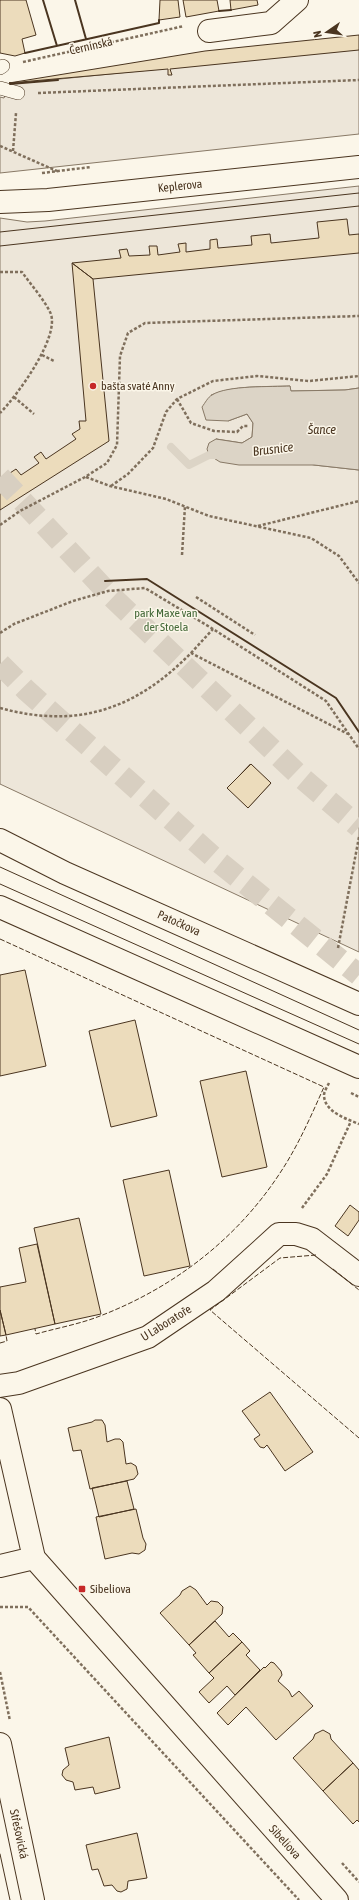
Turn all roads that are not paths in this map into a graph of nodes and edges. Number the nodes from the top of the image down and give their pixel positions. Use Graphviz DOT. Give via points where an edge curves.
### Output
graph roads {
  1 [pos="297,0"];
  2 [pos="209,31"];
  3 [pos="0,88"];
  4 [pos="18,93"];
  5 [pos="359,167"];
  6 [pos="0,202"];
  7 [pos="0,840"];
  8 [pos="0,901"];
  9 [pos="9,911"];
  10 [pos="359,1004"];
  11 [pos="359,1067"];
  12 [pos="359,1275"];
  13 [pos="0,1386"];
  14 [pos="0,1409"];
  15 [pos="34,1558"];
  16 [pos="0,1566"];
  17 [pos="0,1744"];
  18 [pos="33,1900"];
  19 [pos="337,1900"];
  1 -- 2 [label="street" via="271,23"];
  3 -- 4 [label="lane"];
  5 -- 6 [label="street, Keplerova" via="48,200"];
  7 -- 10 [label="street, Patočkova" via="65,873"];
  8 -- 9 [label="lane"];
  9 -- 11 [label="street"];
  12 -- 13 [label="street, U Laboratoře" via="304,1236 279,1234 216,1291 148,1337 19,1383"];
  14 -- 15 [label="street"];
  15 -- 16 [label="street"];
  15 -- 19 [label="street, Sibeliova"];
  17 -- 18 [label="street, Střešovická"];
}
